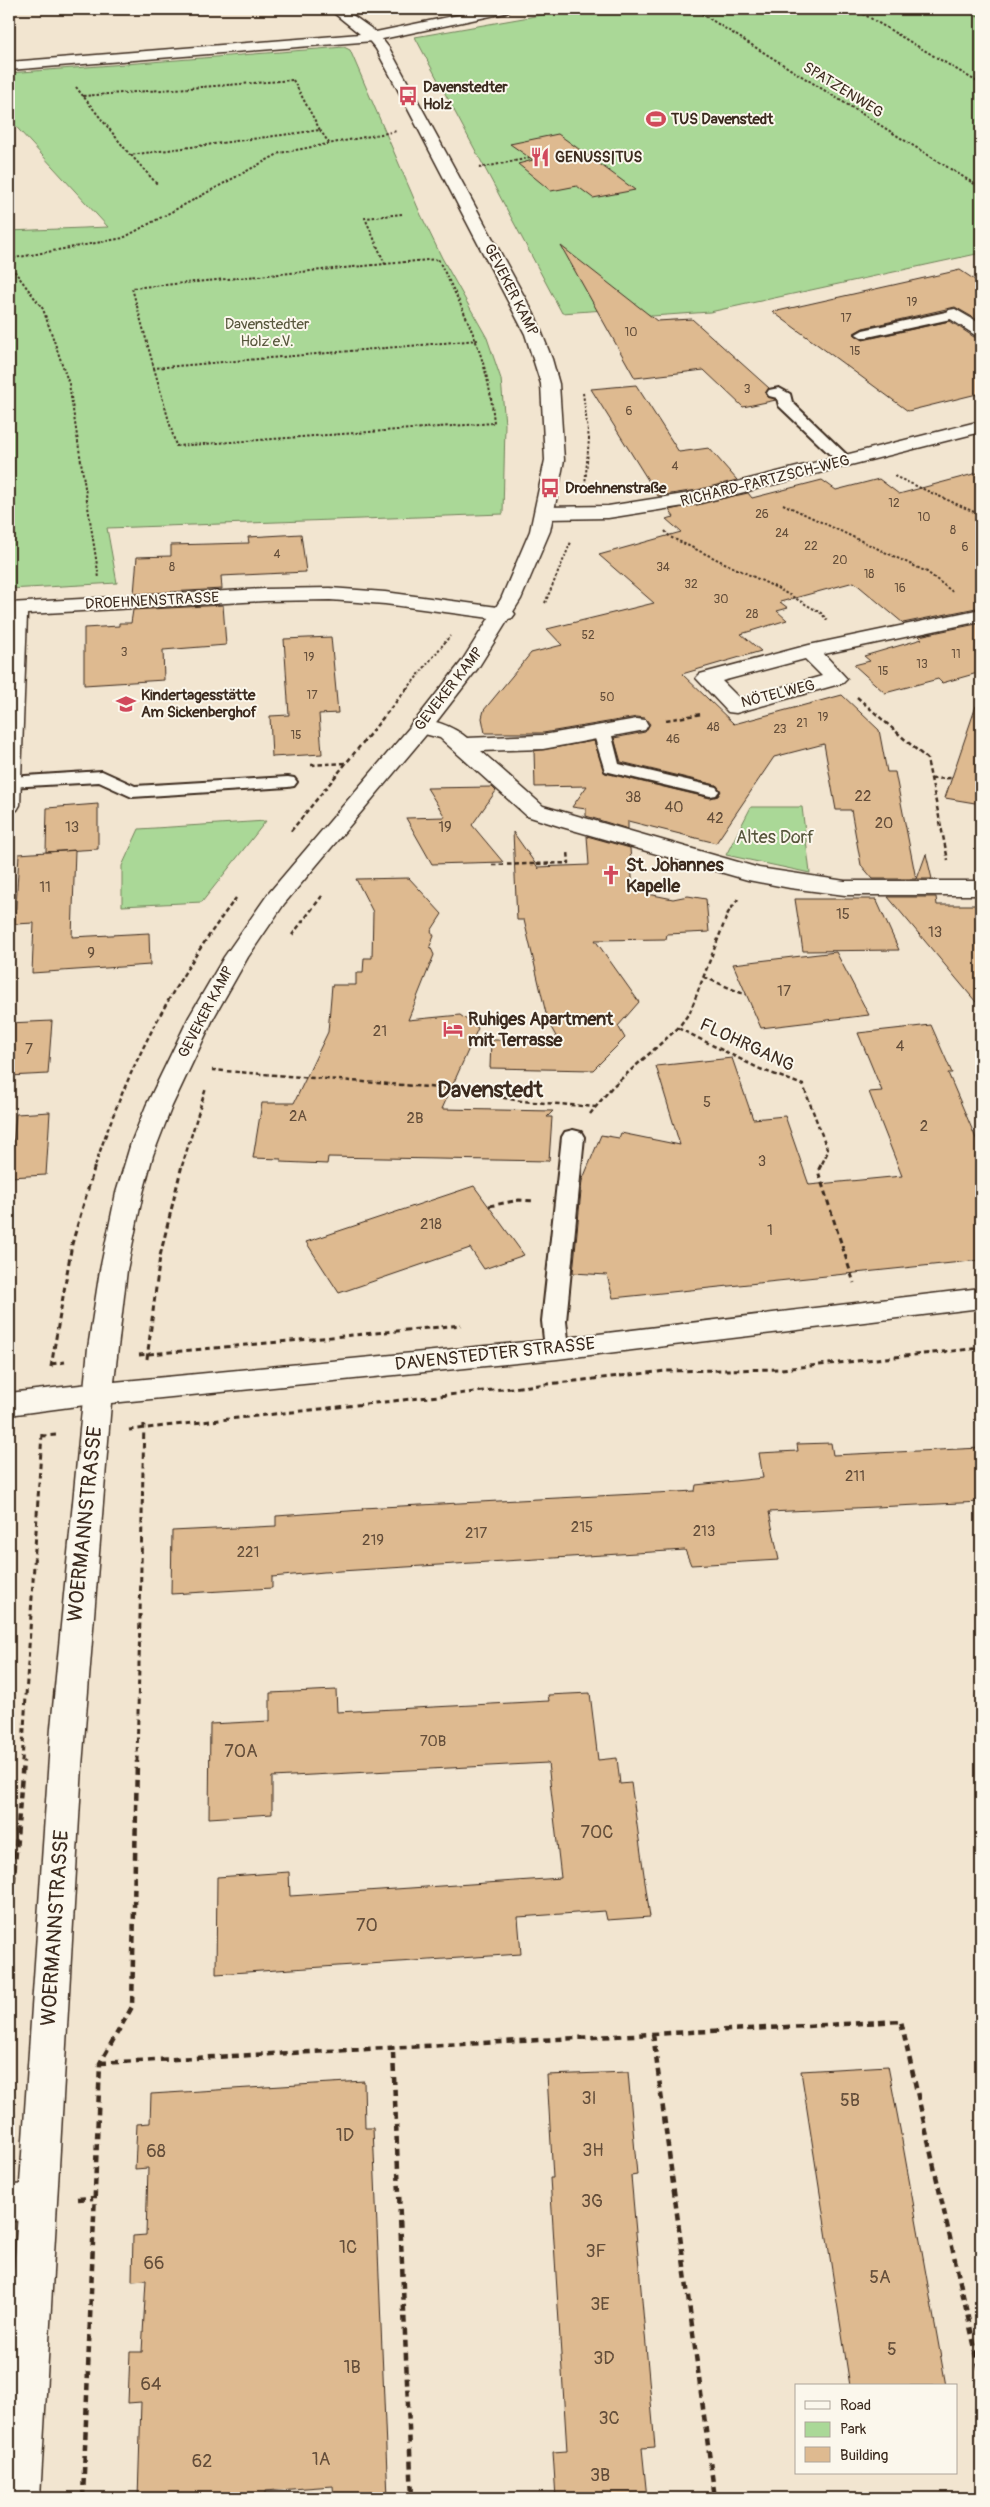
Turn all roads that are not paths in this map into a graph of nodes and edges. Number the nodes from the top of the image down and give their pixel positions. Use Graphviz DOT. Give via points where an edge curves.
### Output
graph roads {
  1 [pos="336,9"];
  2 [pos="505,9"];
  3 [pos="373,37"];
  4 [pos="9,66"];
  5 [pos="955,314"];
  6 [pos="981,331"];
  7 [pos="863,334"];
  8 [pos="774,393"];
  9 [pos="981,426"];
  10 [pos="845,461"];
  11 [pos="546,513"];
  12 [pos="13,609"];
  13 [pos="505,614"];
  14 [pos="978,615"];
  15 [pos="809,651"];
  16 [pos="637,725"];
  17 [pos="421,726"];
  18 [pos="602,732"];
  19 [pos="463,744"];
  20 [pos="10,782"];
  21 [pos="288,782"];
  22 [pos="710,791"];
  23 [pos="9,804"];
  24 [pos="981,888"];
  25 [pos="573,1137"];
  26 [pos="981,1298"];
  27 [pos="557,1349"];
  28 [pos="101,1359"];
  29 [pos="98,1394"];
  30 [pos="9,1404"];
  31 [pos="23,2202"];
  32 [pos="19,2498"];
  1 -- 3 [label="street, GEVEKER KAMP"];
  2 -- 3 [label="street"];
  3 -- 4 [label="street"];
  3 -- 11 [label="street, GEVEKER KAMP" via="404,88 527,318 543,355 554,421 554,455"];
  5 -- 6 [label="street"];
  5 -- 7 [label="lane"];
  8 -- 10 [label="lane" via="779,392 785,397 784,403"];
  9 -- 10 [label="street, RICHARD-PARTZSCH-WEG"];
  10 -- 11 [label="street, RICHARD-PARTZSCH-WEG" via="696,500 642,510 579,515"];
  11 -- 13 [label="street, GEVEKER KAMP" via="535,549"];
  12 -- 13 [label="street, DROEHNENSTRASSE" via="330,594"];
  12 -- 20 [label="street"];
  13 -- 17 [label="street, GEVEKER KAMP"];
  14 -- 15 [label="street, NÖTELWEG"];
  15 -- 15 [label="street, NÖTELWEG" via="707,678 736,707 836,678"];
  16 -- 18 [label="street"];
  17 -- 19 [label="street" via="448,733"];
  17 -- 28 [label="street, GEVEKER KAMP" via="277,898 242,945 210,1000 141,1150 121,1232"];
  18 -- 19 [label="street" via="543,742"];
  18 -- 22 [label="lane" via="611,767"];
  19 -- 24 [label="street" via="535,811 756,875 845,888"];
  20 -- 21 [label="lane" via="102,776 132,792"];
  20 -- 23 [label="street"];
  25 -- 27 [label="lane" via="554,1321"];
  26 -- 27 [label="street, DAVENSTEDTER STRASSE"];
  27 -- 29 [label="street, DAVENSTEDTER STRASSE"];
  28 -- 29 [label="street, WOERMANNSTRASSE"];
  29 -- 30 [label="street, DAVENSTEDTER STRASSE"];
  29 -- 31 [label="street, WOERMANNSTRASSE"];
  31 -- 32 [label="street, WOERMANNSTRASSE"];
}
